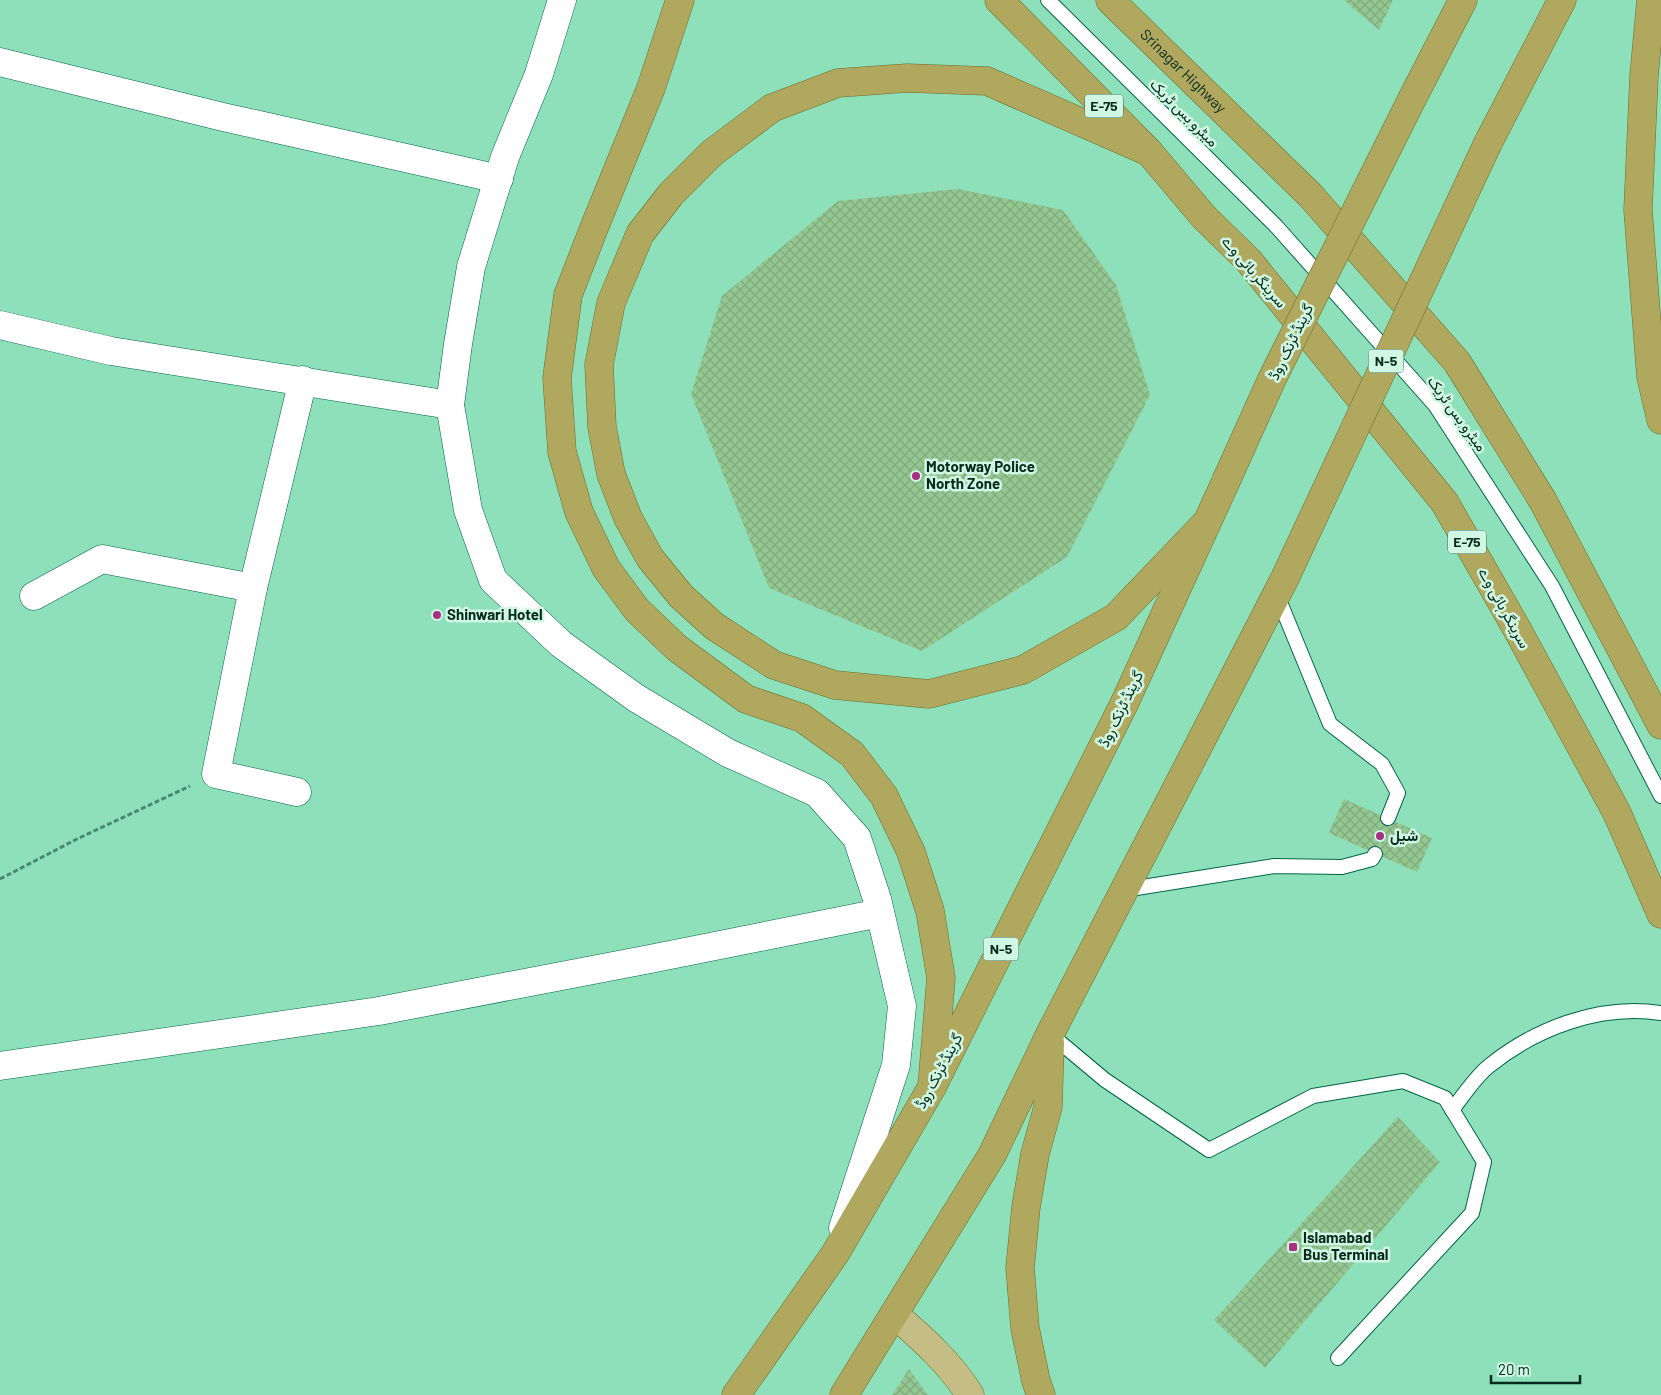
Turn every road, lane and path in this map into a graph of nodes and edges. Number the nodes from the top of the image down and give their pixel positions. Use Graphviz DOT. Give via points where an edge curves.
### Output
graph roads {
  1 [pos="562,0"];
  2 [pos="680,0"];
  3 [pos="999,0"];
  4 [pos="1048,0"];
  5 [pos="1110,0"];
  6 [pos="1463,0"];
  7 [pos="1562,0"];
  8 [pos="1650,0"];
  9 [pos="0,62"];
  10 [pos="1149,152"];
  11 [pos="499,179"];
  12 [pos="0,325"];
  13 [pos="304,380"];
  14 [pos="450,405"];
  15 [pos="1661,420"];
  16 [pos="1207,522"];
  17 [pos="1281,587"];
  18 [pos="254,588"];
  19 [pos="34,596"];
  20 [pos="1661,725"];
  21 [pos="216,774"];
  22 [pos="297,792"];
  23 [pos="1661,796"];
  24 [pos="1388,818"];
  25 [pos="1375,854"];
  26 [pos="0,879"];
  27 [pos="1124,890"];
  28 [pos="880,913"];
  29 [pos="1661,914"];
  30 [pos="1661,1013"];
  31 [pos="1050,1034"];
  32 [pos="0,1066"];
  33 [pos="932,1087"];
  34 [pos="1452,1110"];
  35 [pos="835,1254"];
  36 [pos="894,1314"];
  37 [pos="1338,1358"];
  38 [pos="736,1395"];
  39 [pos="844,1395"];
  40 [pos="970,1395"];
  41 [pos="1041,1395"];
  1 -- 11 [label="street" via="539,74"];
  2 -- 33 [label="highway" via="651,88 568,296 557,378 562,452 578,512 606,568 637,610 677,648 746,699 802,718 852,754 884,796 911,852 930,911 941,978"];
  3 -- 10 [label="highway, E-75"];
  4 -- 23 [label="lane, میٹرو بس ٹریک" via="1276,226 1435,405 1552,586"];
  5 -- 20 [label="highway, Srinagar Highway" via="1310,195 1457,362 1544,501"];
  6 -- 16 [label="highway, گرینڈ ٹرنک روڈ / N-5, bridge" via="1272,379"];
  7 -- 17 [label="highway, N-5, bridge" via="1488,143"];
  8 -- 15 [label="highway" via="1638,210 1651,377"];
  9 -- 11 [label="street" via="232,119"];
  10 -- 16 [label="highway" via="987,81 907,78 838,83 772,108 712,153 671,194 640,234 609,312 599,365 602,427 611,474 628,518 650,558 681,596 714,626 774,665 835,685 929,694 1023,670 1116,616"];
  10 -- 29 [label="highway, سرینگر ہائی وے / E-75" via="1204,217 1249,261 1445,504 1616,813"];
  11 -- 14 [label="street" via="471,267"];
  12 -- 13 [label="street" via="112,351"];
  13 -- 14 [label="street"];
  13 -- 18 [label="street"];
  14 -- 28 [label="street" via="468,510 493,580 561,644 636,698 728,753 817,793 857,838"];
  16 -- 33 [label="highway, گرینڈ ٹرنک روڈ / N-5" via="1125,702"];
  17 -- 24 [label="lane" via="1330,724 1382,764 1398,793"];
  17 -- 27 [label="highway, N-5"];
  18 -- 19 [label="street" via="102,559"];
  18 -- 21 [label="street"];
  21 -- 22 [label="street"];
  21 -- 26 [label="path"];
  25 -- 27 [label="lane" via="1372,859 1342,868 1274,866"];
  27 -- 31 [label="highway, N-5"];
  28 -- 32 [label="street" via="379,1011"];
  28 -- 35 [label="street" via="902,1006 896,1065"];
  30 -- 34 [label="lane" via="1610,1012 1570,1022 1525,1041 1488,1067"];
  31 -- 34 [label="lane" via="1105,1080 1209,1150 1313,1096 1403,1081 1445,1098"];
  31 -- 36 [label="highway, N-5" via="992,1155"];
  31 -- 41 [label="highway" via="1048,1107 1035,1154 1020,1268 1025,1328"];
  33 -- 35 [label="highway, گرینڈ ٹرنک روڈ / N-5"];
  34 -- 37 [label="lane" via="1484,1162 1472,1213"];
  35 -- 38 [label="highway, گرینڈ ٹرنک روڈ / N-5"];
  36 -- 39 [label="highway, N-5"];
  36 -- 40 [label="main road" via="929,1344"];
}
